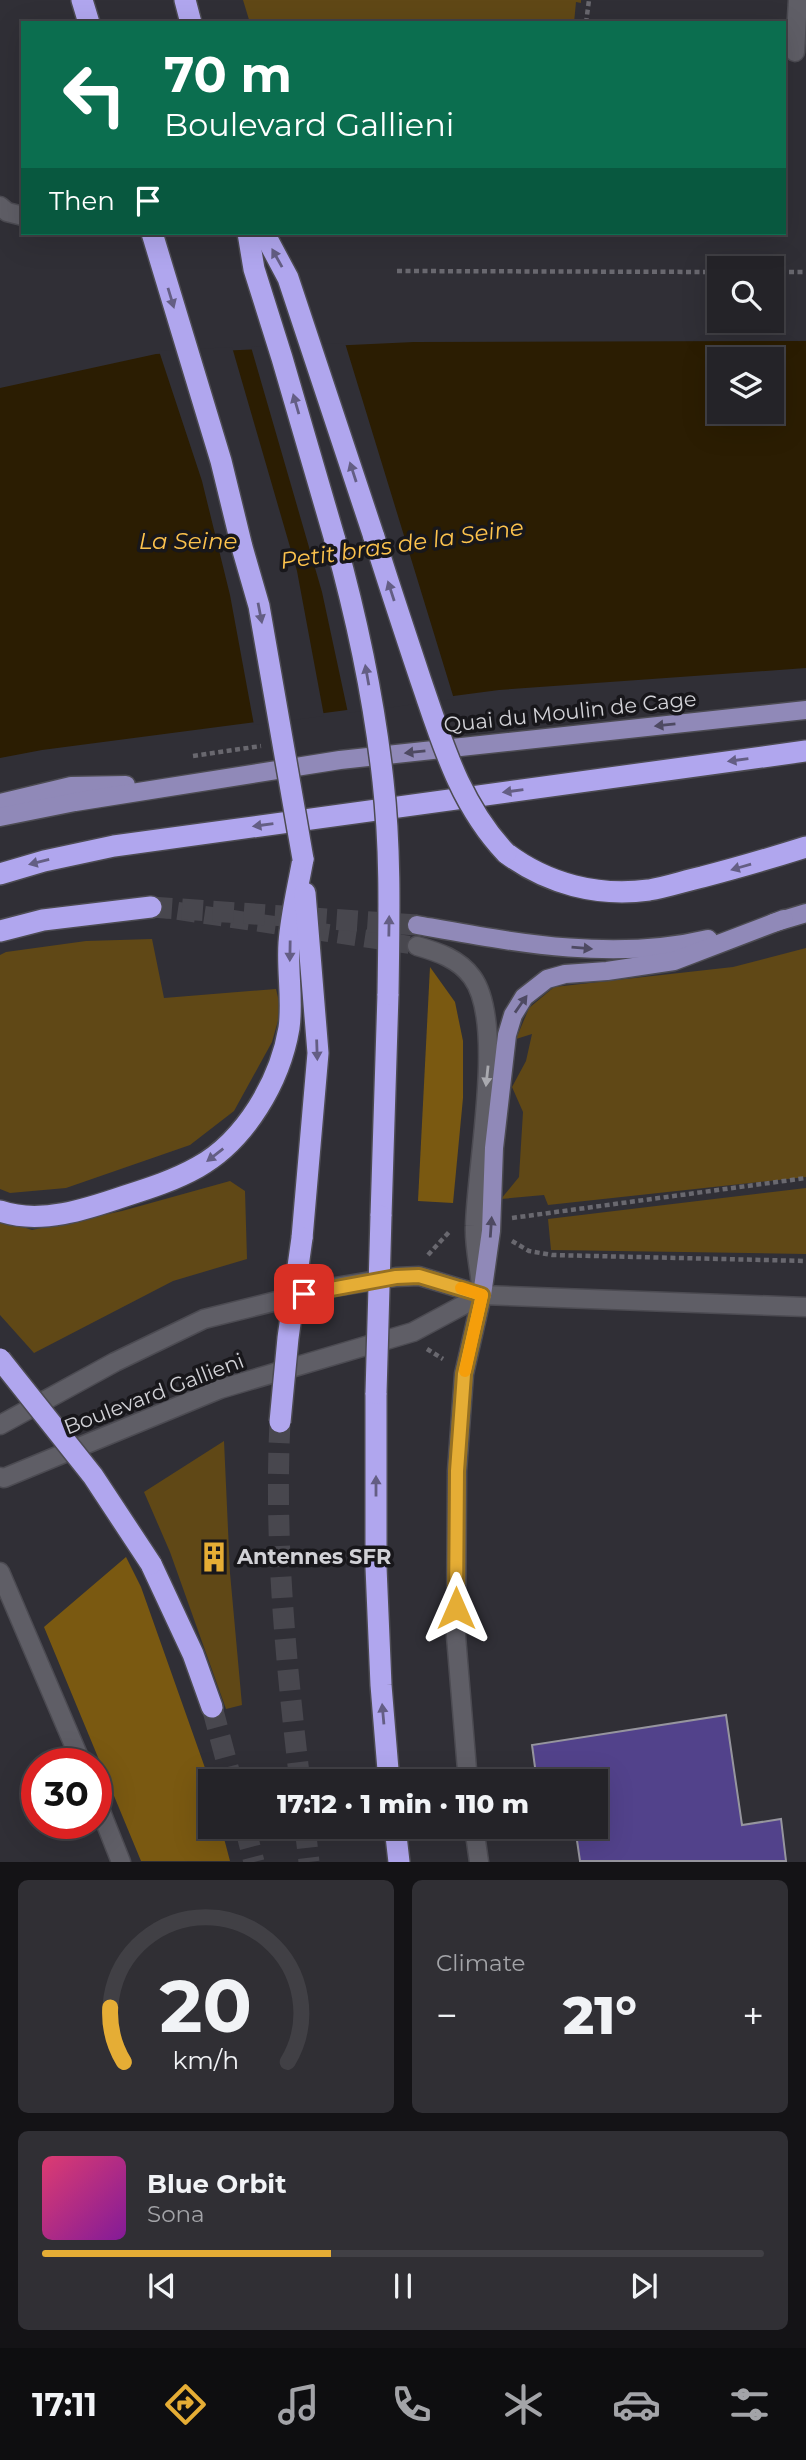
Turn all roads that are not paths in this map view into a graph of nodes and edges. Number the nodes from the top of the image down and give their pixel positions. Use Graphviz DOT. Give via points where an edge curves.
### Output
graph roads {
  1 [pos="82,0"];
  2 [pos="185,0"];
  3 [pos="798,0"];
  4 [pos="88,21"];
  5 [pos="190,21"];
  6 [pos="795,52"];
  7 [pos="0,206"];
  8 [pos="21,216"];
  9 [pos="153,235"];
  10 [pos="248,235"];
  11 [pos="265,235"];
  12 [pos="806,710"];
  13 [pos="806,751"];
  14 [pos="189,783"];
  15 [pos="0,803"];
  16 [pos="0,817"];
  17 [pos="806,847"];
  18 [pos="303,859"];
  19 [pos="0,874"];
  20 [pos="151,907"];
  21 [pos="806,913"];
  22 [pos="784,919"];
  23 [pos="417,925"];
  24 [pos="0,931"];
  25 [pos="417,946"];
  26 [pos="0,1211"];
  27 [pos="489,1227"];
  28 [pos="482,1295"];
  29 [pos="806,1307"];
  30 [pos="0,1359"];
  31 [pos="280,1422"];
  32 [pos="0,1425"];
  33 [pos="0,1477"];
  34 [pos="0,1572"];
  35 [pos="212,1707"];
  36 [pos="75,1748"];
  37 [pos="388,1769"];
  38 [pos="467,1769"];
  39 [pos="112,1839"];
  40 [pos="396,1839"];
  41 [pos="476,1839"];
  42 [pos="121,1861"];
  43 [pos="399,1861"];
  44 [pos="479,1861"];
  1 -- 4 [label="highway"];
  2 -- 5 [label="highway"];
  3 -- 6 [label="main road"];
  7 -- 8 [label="main road"];
  9 -- 18 [label="highway, one-way, bridge" via="259,606"];
  37 -- 10 [label="highway, one-way, bridge" via="376,1567 389,903 384,783 363,651 330,522 254,270"];
  17 -- 11 [label="highway, one-way, bridge" via="649,890 612,892 547,878 506,853 480,823 459,786 288,278"];
  12 -- 14 [label="main road, Quai du Moulin de Cage, one-way" via="340,760"];
  13 -- 19 [label="highway, one-way" via="114,846"];
  14 -- 15 [label="main road" via="71,786"];
  14 -- 16 [label="main road"];
  18 -- 26 [label="highway, one-way" via="289,944 287,1035 273,1078 243,1128 201,1166 141,1191 48,1216"];
  18 -- 31 [label="highway, one-way, bridge" via="318,1053"];
  20 -- 24 [label="highway" via="43,920"];
  21 -- 22 [label="main road"];
  23 -- 22 [label="main road, one-way" via="603,950 690,943"];
  27 -- 22 [label="main road, one-way" via="507,1035 524,998 547,979 674,961"];
  25 -- 27 [label="main road, one-way" via="445,955 464,968 480,992 489,1060"];
  27 -- 28 [label="main road"];
  28 -- 29 [label="main road, Boulevard Gallieni"];
  28 -- 32 [label="main road, Boulevard Gallieni" via="419,1276 330,1288 204,1319"];
  28 -- 33 [label="main road, Boulevard Gallieni" via="413,1332 220,1389"];
  28 -- 38 [label="main road" via="464,1374 457,1471 456,1636"];
  30 -- 35 [label="highway, bridge" via="93,1476 151,1564"];
  34 -- 36 [label="main road"];
  39 -- 42 [label="main road"];
  40 -- 43 [label="highway"];
  41 -- 44 [label="main road"];
}
